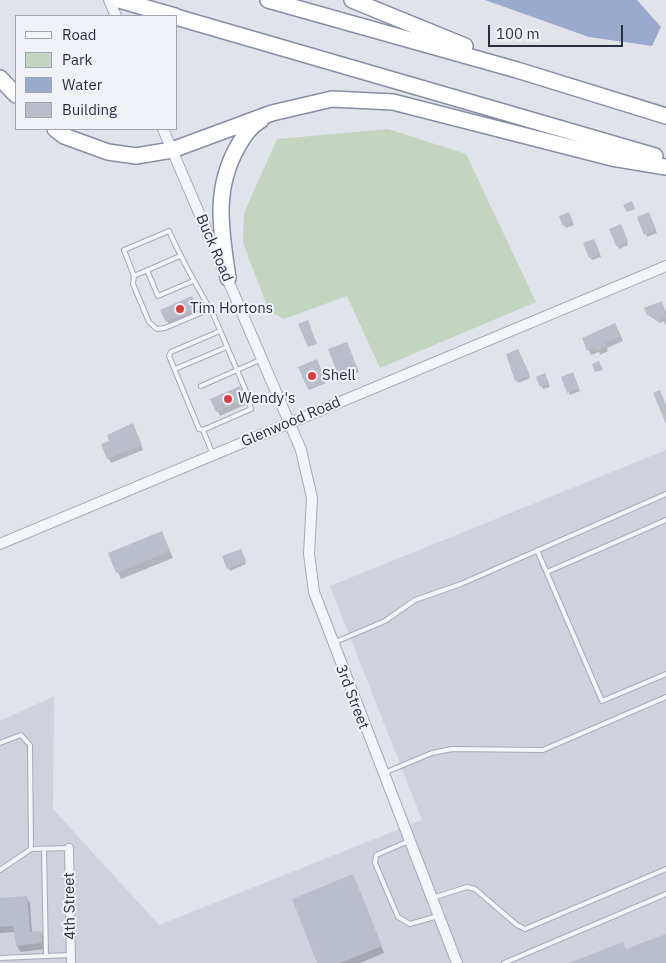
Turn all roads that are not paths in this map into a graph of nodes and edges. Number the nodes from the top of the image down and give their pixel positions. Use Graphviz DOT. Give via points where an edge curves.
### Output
graph roads {
  1 [pos="109,0"];
  2 [pos="119,0"];
  3 [pos="268,0"];
  4 [pos="352,0"];
  5 [pos="116,15"];
  6 [pos="172,15"];
  7 [pos="178,17"];
  8 [pos="517,70"];
  9 [pos="0,78"];
  10 [pos="15,94"];
  11 [pos="272,113"];
  12 [pos="666,116"];
  13 [pos="56,130"];
  14 [pos="163,130"];
  15 [pos="172,150"];
  16 [pos="666,160"];
  17 [pos="666,167"];
  18 [pos="180,256"];
  19 [pos="666,266"];
  20 [pos="147,270"];
  21 [pos="134,276"];
  22 [pos="228,278"];
  23 [pos="193,281"];
  24 [pos="210,309"];
  25 [pos="220,331"];
  26 [pos="227,346"];
  27 [pos="262,359"];
  28 [pos="175,369"];
  29 [pos="238,370"];
  30 [pos="201,386"];
  31 [pos="290,423"];
  32 [pos="203,430"];
  33 [pos="213,455"];
  34 [pos="666,494"];
  35 [pos="666,520"];
  36 [pos="0,544"];
  37 [pos="537,550"];
  38 [pos="547,572"];
  39 [pos="332,643"];
  40 [pos="666,674"];
  41 [pos="666,697"];
  42 [pos="0,743"];
  43 [pos="382,774"];
  44 [pos="409,841"];
  45 [pos="69,848"];
  46 [pos="31,849"];
  47 [pos="44,849"];
  48 [pos="666,869"];
  49 [pos="0,870"];
  50 [pos="666,894"];
  51 [pos="432,899"];
  52 [pos="438,916"];
  53 [pos="46,956"];
  54 [pos="0,958"];
  55 [pos="71,959"];
  56 [pos="457,963"];
  57 [pos="504,963"];
  1 -- 5 [label="street"];
  2 -- 6 [label="highway"];
  3 -- 8 [label="highway"];
  4 -- 8 [label="highway"];
  7 -- 16 [label="highway"];
  8 -- 12 [label="highway"];
  9 -- 10 [label="highway"];
  11 -- 15 [label="highway"];
  11 -- 17 [label="highway" via="332,99 393,102 612,158"];
  11 -- 22 [label="highway" via="255,123 244,135 230,161 221,194"];
  13 -- 15 [label="highway" via="64,136 108,152 136,156"];
  14 -- 15 [label="street, Buck Road"];
  15 -- 22 [label="street, Buck Road"];
  18 -- 20 [label="lane"];
  18 -- 21 [label="lane" via="169,231 124,250"];
  18 -- 23 [label="lane"];
  19 -- 31 [label="street, Glenwood Road"];
  20 -- 21 [label="lane"];
  20 -- 23 [label="lane" via="158,296"];
  21 -- 24 [label="lane" via="133,284 139,299 149,322 157,329"];
  22 -- 27 [label="street, Buck Road"];
  23 -- 24 [label="lane"];
  24 -- 25 [label="lane"];
  25 -- 26 [label="lane"];
  25 -- 28 [label="lane" via="171,352 169,356"];
  26 -- 28 [label="lane"];
  26 -- 29 [label="lane"];
  27 -- 29 [label="lane"];
  27 -- 31 [label="street, Buck Road"];
  28 -- 32 [label="lane" via="199,429"];
  29 -- 30 [label="lane"];
  29 -- 32 [label="lane" via="251,409"];
  31 -- 33 [label="street, Glenwood Road"];
  31 -- 39 [label="street, 3rd Street" via="311,484 311,580"];
  32 -- 33 [label="lane"];
  33 -- 36 [label="street, Glenwood Road"];
  34 -- 37 [label="lane"];
  35 -- 38 [label="lane"];
  37 -- 38 [label="lane"];
  37 -- 39 [label="lane" via="461,584 415,600 385,620"];
  38 -- 40 [label="lane" via="602,701"];
  39 -- 43 [label="street, 3rd Street"];
  41 -- 43 [label="lane" via="543,750 452,749 432,753"];
  42 -- 46 [label="lane" via="21,735 30,745"];
  43 -- 44 [label="street, 3rd Street"];
  44 -- 51 [label="street, 3rd Street"];
  44 -- 52 [label="lane" via="376,855 375,863 398,917 410,924"];
  45 -- 47 [label="lane"];
  45 -- 55 [label="street, 4th Street"];
  46 -- 47 [label="lane"];
  46 -- 49 [label="lane"];
  47 -- 53 [label="lane"];
  48 -- 51 [label="lane" via="525,929 467,887"];
  50 -- 57 [label="lane"];
  51 -- 52 [label="street, 3rd Street"];
  52 -- 56 [label="street, 3rd Street"];
  53 -- 54 [label="lane"];
  53 -- 55 [label="lane"];
}
